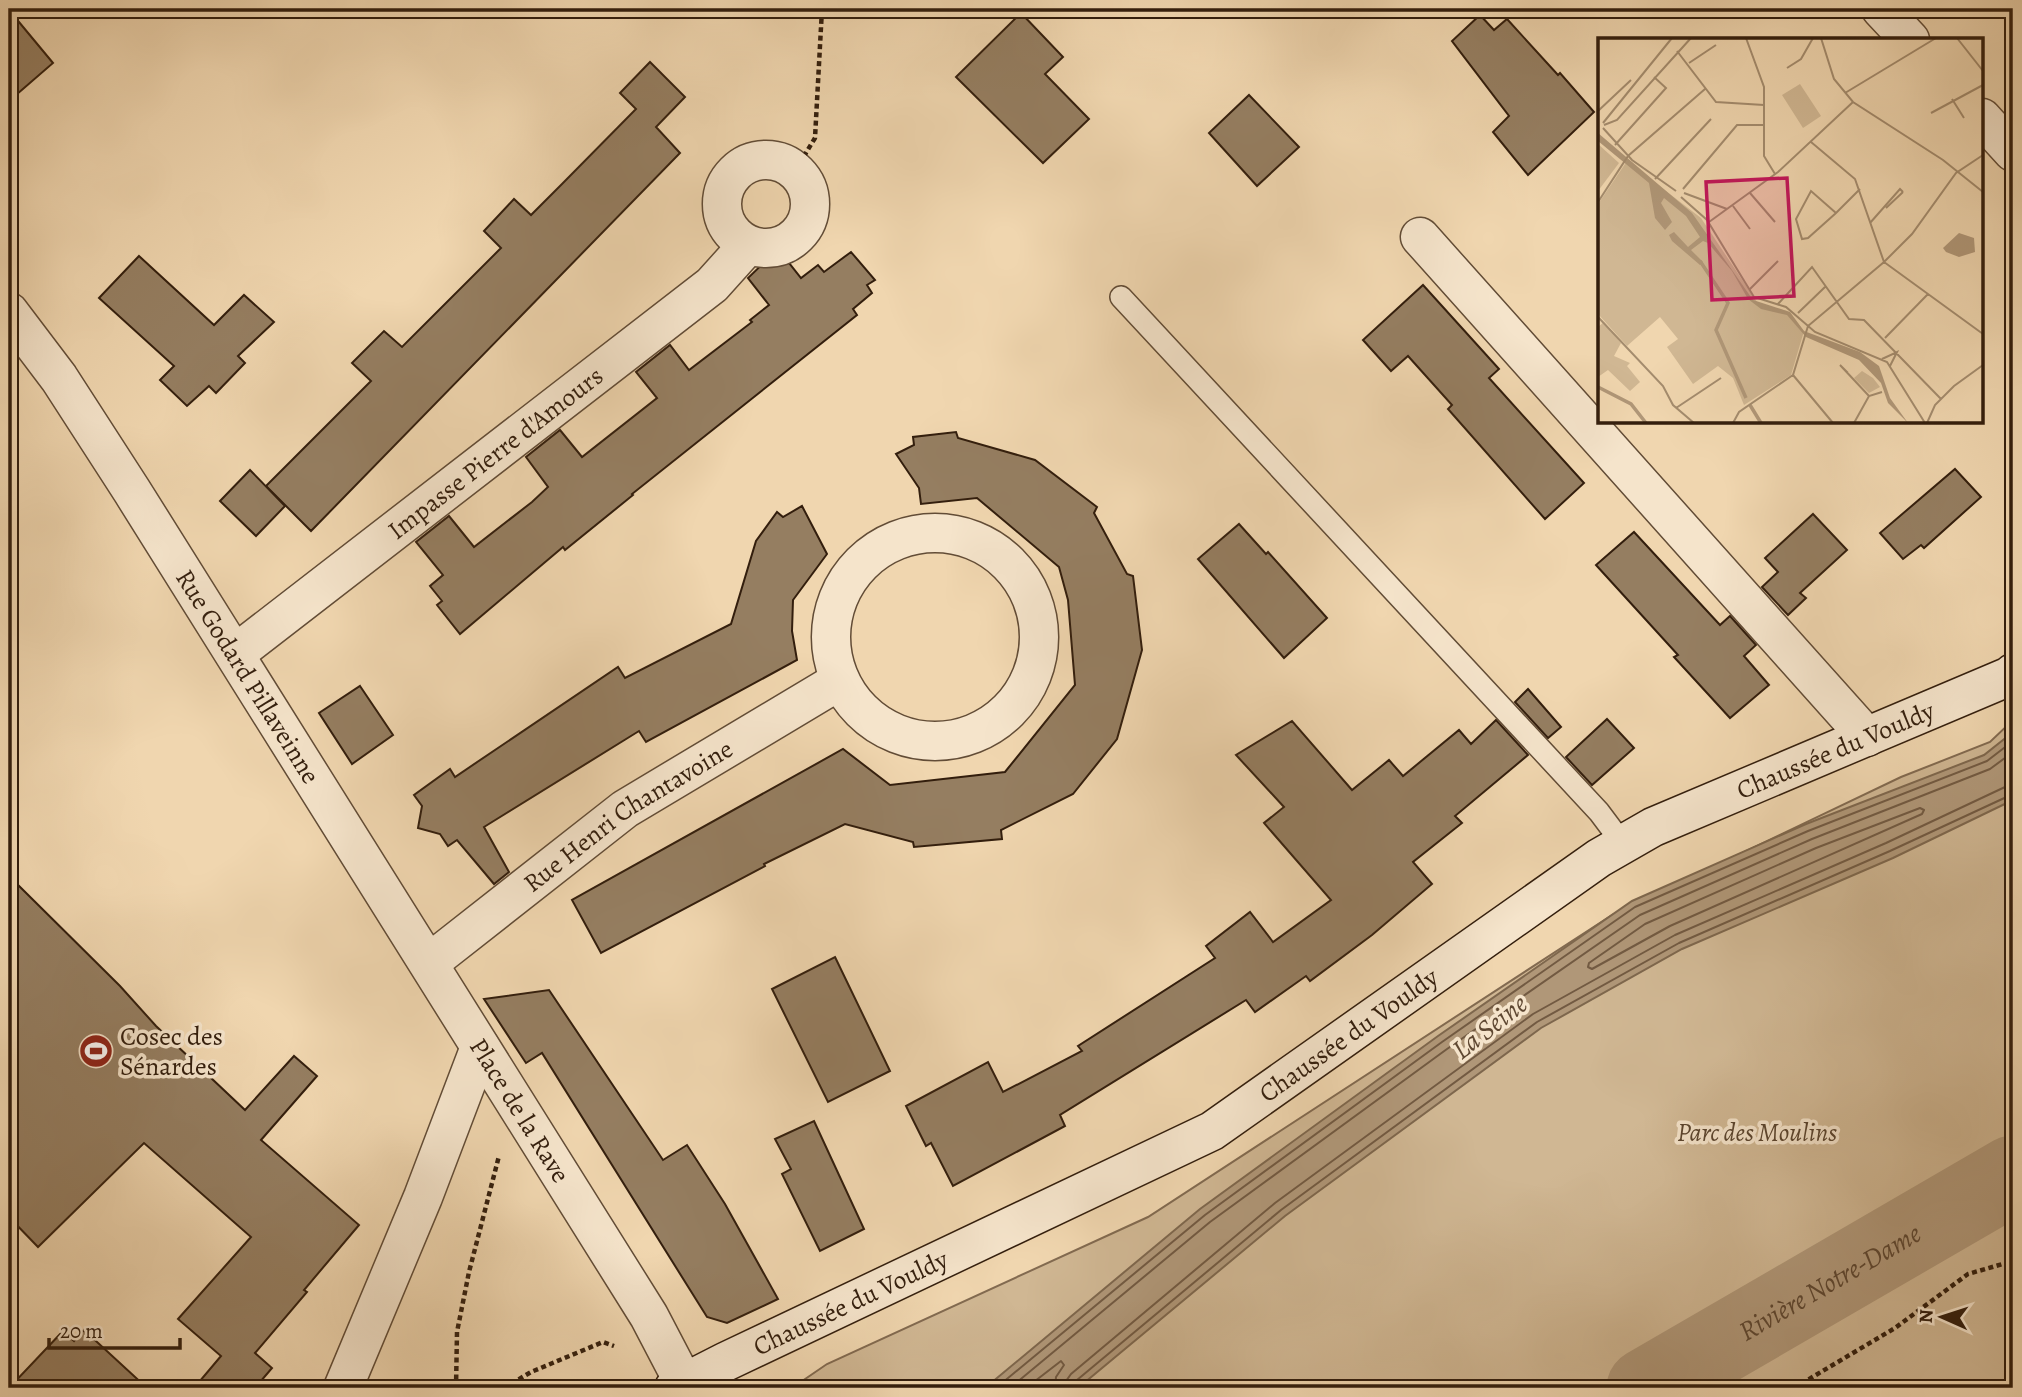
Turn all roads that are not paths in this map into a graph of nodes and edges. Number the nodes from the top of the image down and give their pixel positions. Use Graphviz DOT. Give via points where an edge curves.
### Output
graph roads {
  1 [pos="1881,9"];
  2 [pos="1908,38"];
  3 [pos="1983,119"];
  4 [pos="2013,152"];
  5 [pos="1420,237"];
  6 [pos="748,245"];
  7 [pos="1121,297"];
  8 [pos="9,312"];
  9 [pos="235,654"];
  10 [pos="2013,673"];
  11 [pos="839,681"];
  12 [pos="1867,737"];
  13 [pos="1623,844"];
  14 [pos="429,963"];
  15 [pos="480,1047"];
  16 [pos="679,1385"];
  17 [pos="343,1388"];
  1 -- 2 [label="street"];
  3 -- 4 [label="street"];
  5 -- 12 [label="street"];
  6 -- 6 [label="street" via="726,224 722,194 729,180 746,165 783,162 804,182 810,208 807,222 789,243 775,248"];
  6 -- 9 [label="street, Impasse Pierre d'Amours" via="712,285"];
  7 -- 13 [label="lane" via="1599,812"];
  8 -- 9 [label="street, Rue Godard Pillaveinne" via="59,378"];
  9 -- 14 [label="street, Rue Godard Pillaveinne"];
  10 -- 12 [label="street, Chaussée du Vouldy"];
  11 -- 11 [label="street" via="830,649 832,615 844,584 865,558 894,540 927,532 960,534 990,547 1016,570 1034,601 1040,636 1035,671 1018,702 991,727 958,740 922,742 888,732 859,710"];
  11 -- 14 [label="street, Rue Henri Chantavoine" via="625,809"];
  12 -- 13 [label="street, Chaussée du Vouldy" via="1653,827"];
  13 -- 16 [label="street, Chaussée du Vouldy" via="1212,1131"];
  14 -- 15 [label="street, Rue Godard Pillaveinne"];
  15 -- 16 [label="street, Place de la Rave" via="649,1316"];
  15 -- 17 [label="street, Place de la Rave"];
}
